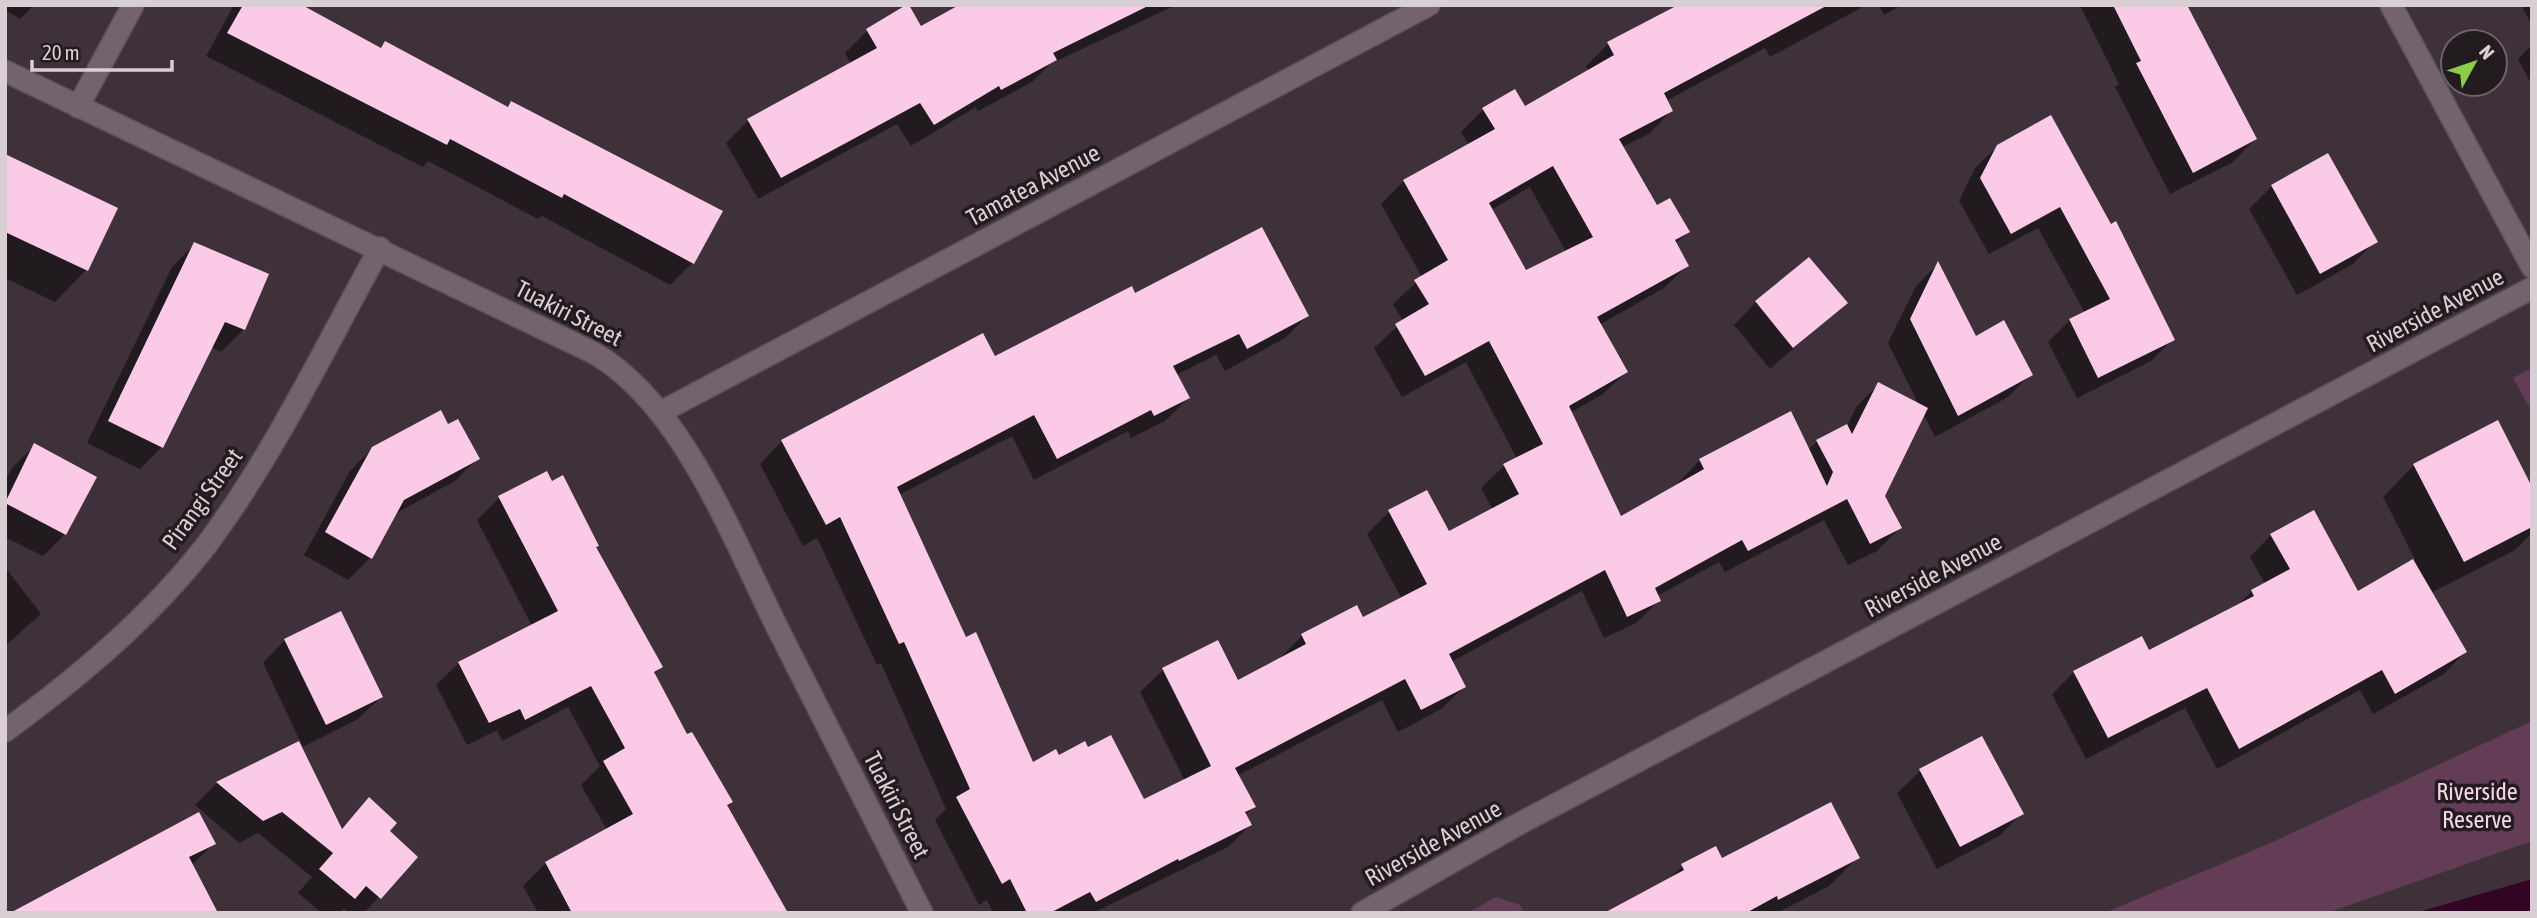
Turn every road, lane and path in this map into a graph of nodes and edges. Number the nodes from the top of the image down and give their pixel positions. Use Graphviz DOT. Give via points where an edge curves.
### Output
graph roads {
  1 [pos="133,5"];
  2 [pos="1429,5"];
  3 [pos="2392,5"];
  4 [pos="5,71"];
  5 [pos="78,107"];
  6 [pos="380,248"];
  7 [pos="2532,267"];
  8 [pos="2532,288"];
  9 [pos="661,412"];
  10 [pos="5,732"];
  11 [pos="922,913"];
  12 [pos="1362,913"];
  1 -- 5 [label="street"];
  2 -- 9 [label="street, Tamatea Avenue"];
  3 -- 7 [label="street"];
  4 -- 5 [label="street, Tuakiri Street"];
  5 -- 6 [label="street, Tuakiri Street"];
  6 -- 9 [label="street, Tuakiri Street" via="604,358"];
  6 -- 10 [label="street, Pirangi Street" via="254,477 206,545 136,624"];
  8 -- 12 [label="street, Riverside Avenue" via="1515,826"];
  9 -- 11 [label="street, Tuakiri Street" via="708,489"];
}
